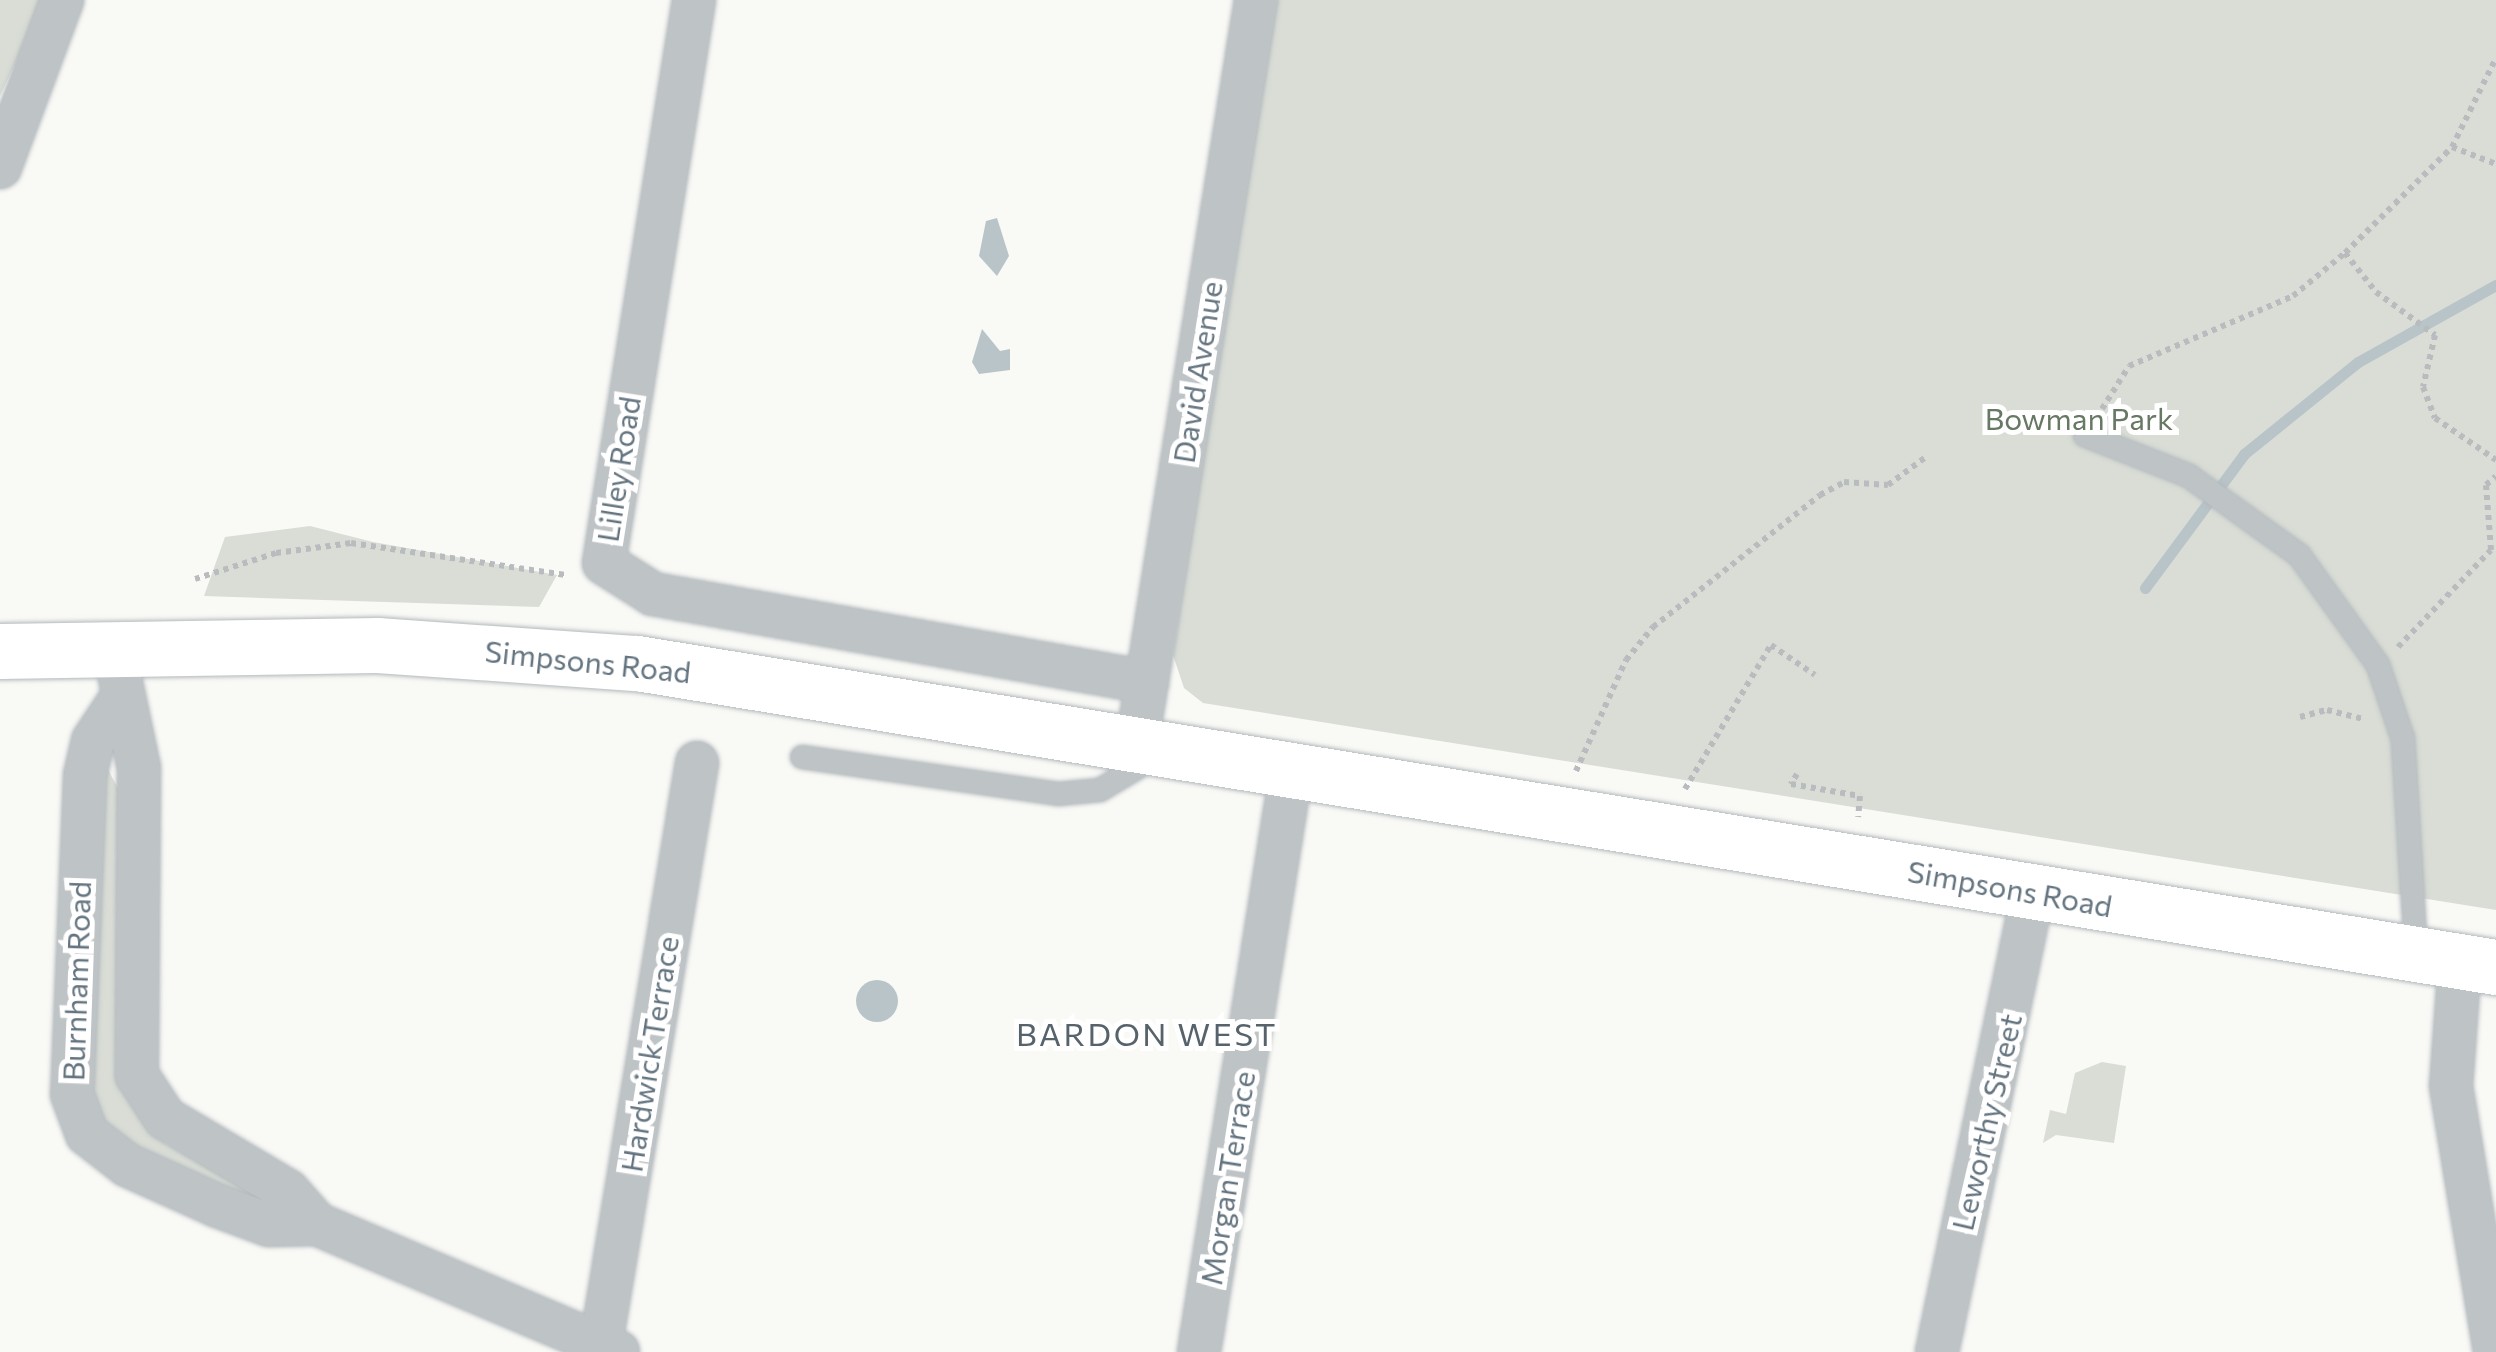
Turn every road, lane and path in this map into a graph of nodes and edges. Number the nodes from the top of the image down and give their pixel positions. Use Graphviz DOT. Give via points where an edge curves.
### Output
graph roads {
  1 [pos="62,0"];
  2 [pos="694,0"];
  3 [pos="1256,0"];
  4 [pos="2496,58"];
  5 [pos="2452,148"];
  6 [pos="2496,164"];
  7 [pos="0,167"];
  8 [pos="2345,253"];
  9 [pos="2085,435"];
  10 [pos="1926,456"];
  11 [pos="2496,460"];
  12 [pos="2496,476"];
  13 [pos="604,562"];
  14 [pos="195,580"];
  15 [pos="2425,623"];
  16 [pos="0,651"];
  17 [pos="121,674"];
  18 [pos="1815,675"];
  19 [pos="1146,682"];
  20 [pos="2394,713"];
  21 [pos="2300,717"];
  22 [pos="1154,746"];
  23 [pos="802,757"];
  24 [pos="696,763"];
  25 [pos="1292,766"];
  26 [pos="1576,772"];
  27 [pos="1796,774"];
  28 [pos="1684,790"];
  29 [pos="1858,818"];
  30 [pos="2033,891"];
  31 [pos="2457,960"];
  32 [pos="317,1224"];
  33 [pos="610,1348"];
  34 [pos="1204,1351"];
  35 [pos="1937,1352"];
  36 [pos="2494,1352"];
  1 -- 7 [label="street"];
  2 -- 13 [label="street, Lilley Road"];
  3 -- 19 [label="street, David Avenue"];
  4 -- 5 [label="path"];
  5 -- 6 [label="path"];
  5 -- 8 [label="path"];
  8 -- 9 [label="path" via="2293,296 2129,366"];
  8 -- 11 [label="path" via="2376,292 2435,335 2423,387 2435,418"];
  9 -- 20 [label="lane" via="2189,476 2298,556 2378,665"];
  10 -- 26 [label="path" via="1888,486 1844,482 1820,495 1653,627 1626,660"];
  12 -- 15 [label="path" via="2486,486 2491,550"];
  13 -- 14 [label="path" via="557,576 350,543 276,553"];
  13 -- 19 [label="street, Lilley Road" via="653,594"];
  16 -- 17 [label="main road, Simpsons Road"];
  17 -- 22 [label="main road, Simpsons Road" via="376,645 562,654"];
  17 -- 32 [label="street, Burnham Road" via="139,768 137,1075 164,1118 288,1191"];
  17 -- 32 [label="street, Burnham Road" via="85,776 76,1117 127,1166 269,1225"];
  18 -- 28 [label="path" via="1771,646"];
  19 -- 22 [label="street, David Avenue"];
  20 -- 21 [label="path"];
  20 -- 31 [label="lane"];
  22 -- 23 [label="lane" via="1106,788 1076,794"];
  22 -- 25 [label="main road, Simpsons Road"];
  24 -- 33 [label="street, Hardwick Terrace"];
  25 -- 30 [label="main road, Simpsons Road"];
  25 -- 34 [label="street, Morgan Terrace"];
  27 -- 29 [label="path" via="1791,784 1860,796"];
  30 -- 31 [label="main road, Simpsons Road"];
  30 -- 35 [label="street, Leworthy Street"];
  31 -- 36 [label="street" via="2451,1086"];
  32 -- 33 [label="street, Burnham Road"];
}
